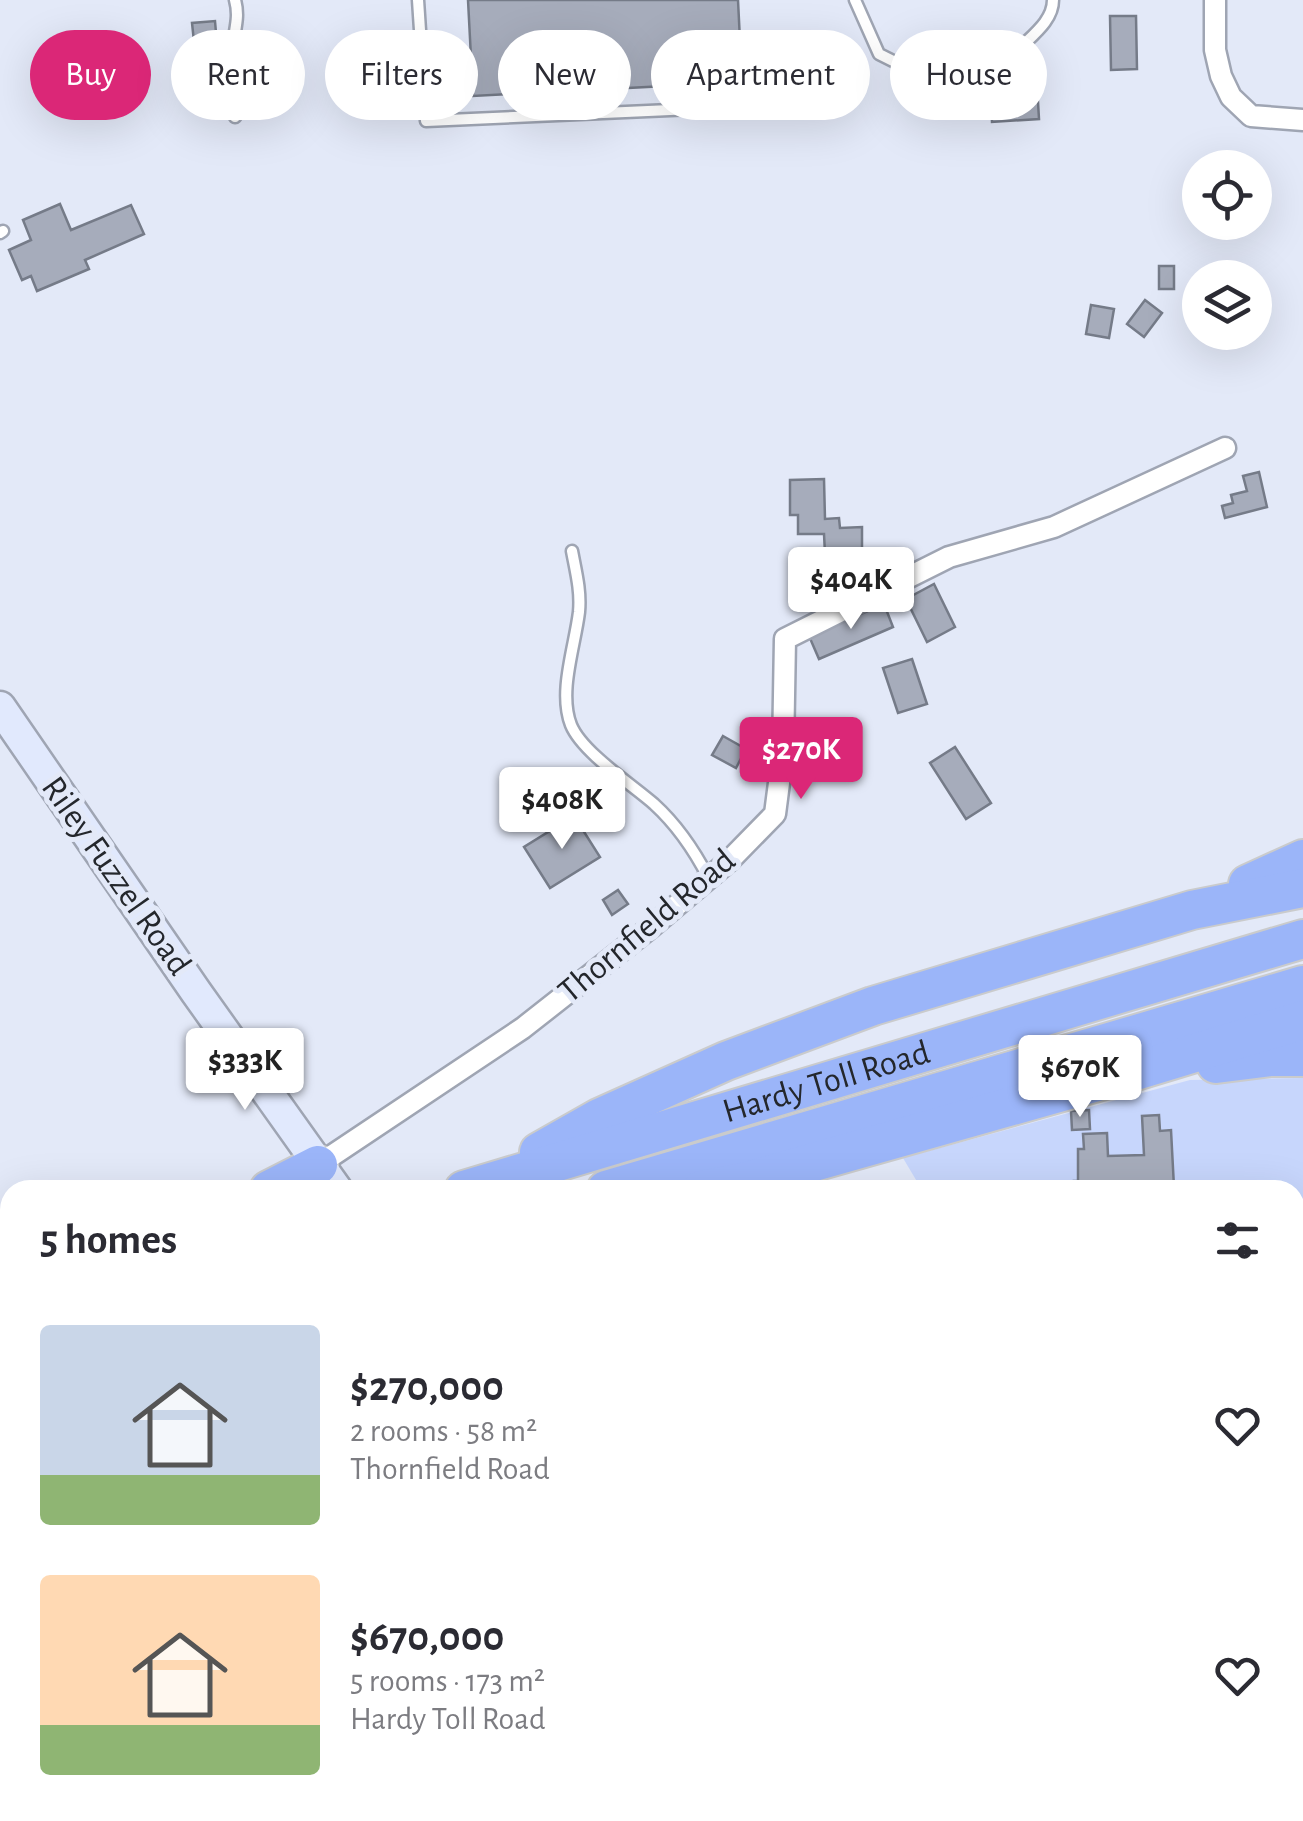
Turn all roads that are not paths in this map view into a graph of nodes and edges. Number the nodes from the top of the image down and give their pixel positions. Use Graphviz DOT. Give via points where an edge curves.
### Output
graph roads {
  1 [pos="235,0"];
  2 [pos="418,0"];
  3 [pos="855,0"];
  4 [pos="1053,0"];
  5 [pos="1215,0"];
  6 [pos="236,30"];
  7 [pos="1038,30"];
  8 [pos="890,60"];
  9 [pos="651,111"];
  10 [pos="1303,120"];
  11 [pos="1225,448"];
  12 [pos="572,551"];
  13 [pos="0,707"];
  14 [pos="1303,859"];
  15 [pos="709,878"];
  16 [pos="1303,888"];
  17 [pos="1192,910"];
  18 [pos="1303,939"];
  19 [pos="1303,985"];
  20 [pos="1287,1040"];
  21 [pos="328,1178"];
  22 [pos="485,1180"];
  23 [pos="494,1180"];
  24 [pos="640,1180"];
  25 [pos="750,1180"];
  1 -- 6 [label="lane"];
  2 -- 9 [label="lane" via="426,121"];
  3 -- 8 [label="lane" via="878,54"];
  4 -- 7 [label="lane"];
  5 -- 10 [label="street" via="1215,50 1232,97 1250,116"];
  11 -- 15 [label="street, Thornfield Road" via="1054,527 949,557 785,639 783,752 774,814"];
  12 -- 15 [label="lane" via="580,608 568,667 571,726 677,828"];
  13 -- 21 [label="main road, Riley Fuzzel Road"];
  14 -- 17 [label="highway"];
  15 -- 21 [label="street, Thornfield Road"];
  16 -- 17 [label="highway"];
  17 -- 22 [label="highway" via="873,1006 726,1062 600,1118"];
  18 -- 23 [label="highway, Hardy Toll Road"];
  19 -- 24 [label="highway, Hardy Toll Road"];
  20 -- 25 [label="highway" via="1129,1073"];
}
